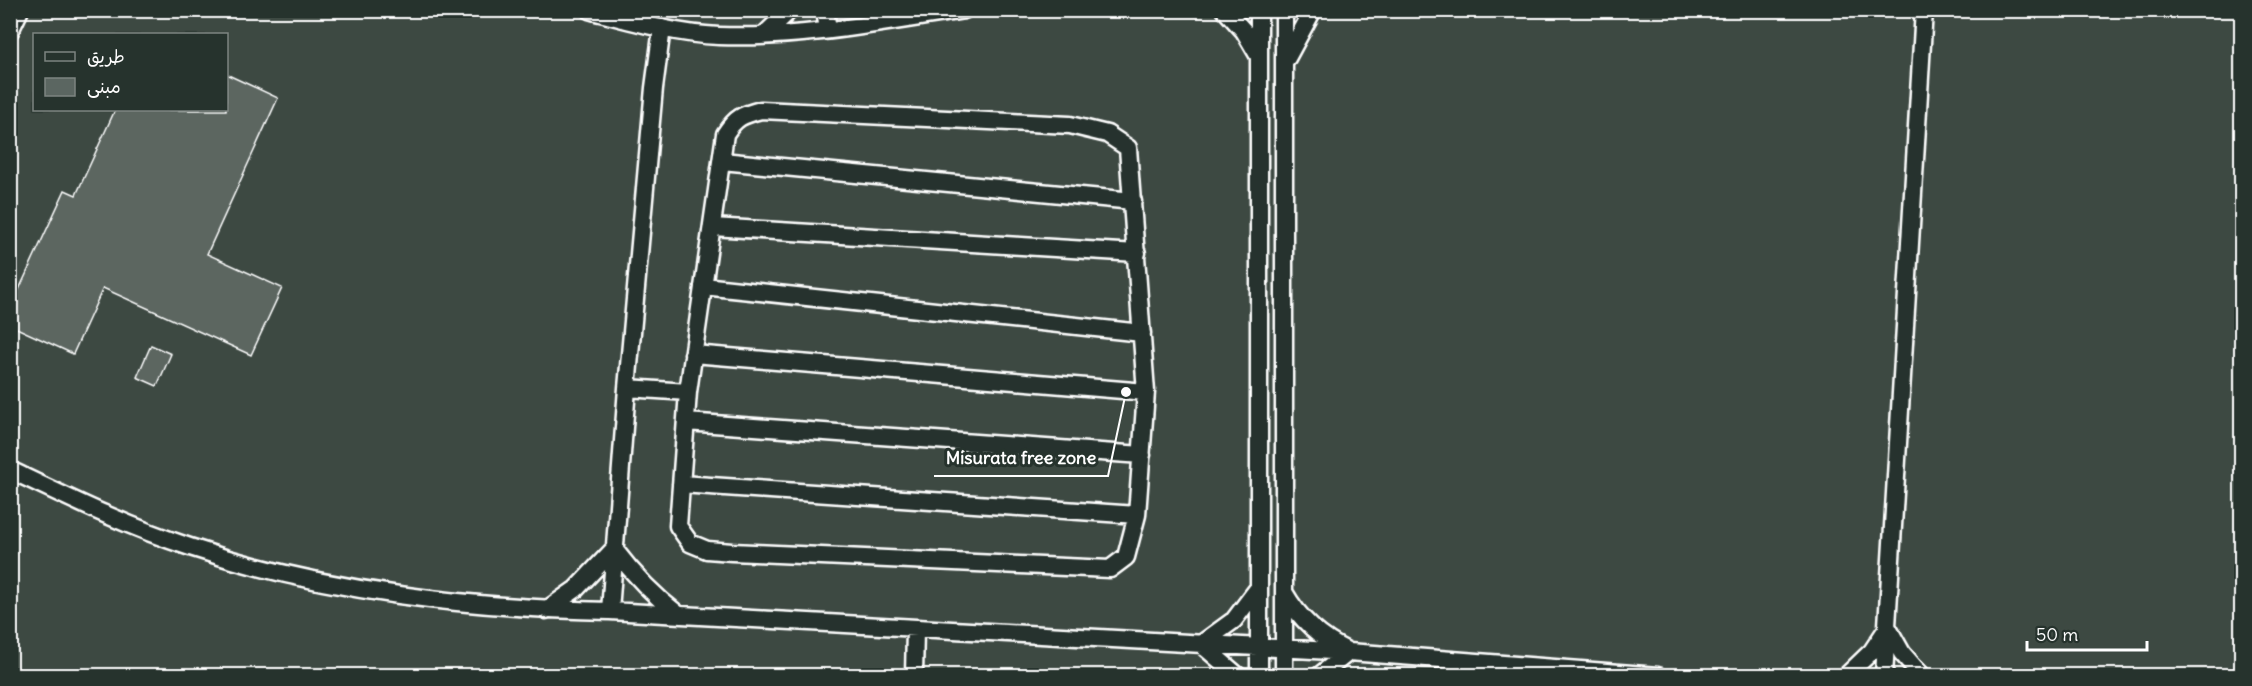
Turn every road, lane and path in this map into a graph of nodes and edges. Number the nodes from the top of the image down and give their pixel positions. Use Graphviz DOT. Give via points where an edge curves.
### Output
graph roads {
  1 [pos="20,10"];
  2 [pos="589,10"];
  3 [pos="790,10"];
  4 [pos="825,10"];
  5 [pos="874,10"];
  6 [pos="964,10"];
  7 [pos="1225,10"];
  8 [pos="1259,10"];
  9 [pos="1284,10"];
  10 [pos="1313,10"];
  11 [pos="1924,10"];
  12 [pos="892,21"];
  13 [pos="662,28"];
  14 [pos="828,30"];
  15 [pos="10,31"];
  16 [pos="763,36"];
  17 [pos="1260,58"];
  18 [pos="1284,64"];
  19 [pos="722,161"];
  20 [pos="1133,201"];
  21 [pos="712,227"];
  22 [pos="1137,253"];
  23 [pos="703,286"];
  24 [pos="1142,333"];
  25 [pos="693,354"];
  26 [pos="627,388"];
  27 [pos="688,392"];
  28 [pos="1146,392"];
  29 [pos="686,422"];
  30 [pos="1142,455"];
  31 [pos="10,470"];
  32 [pos="681,484"];
  33 [pos="1137,515"];
  34 [pos="614,549"];
  35 [pos="1258,587"];
  36 [pos="1284,592"];
  37 [pos="546,610"];
  38 [pos="610,611"];
  39 [pos="679,615"];
  40 [pos="1887,627"];
  41 [pos="915,629"];
  42 [pos="1201,644"];
  43 [pos="1258,647"];
  44 [pos="1284,649"];
  45 [pos="1349,652"];
  46 [pos="914,675"];
  47 [pos="1238,675"];
  48 [pos="1258,675"];
  49 [pos="1284,675"];
  50 [pos="1319,675"];
  51 [pos="1658,675"];
  52 [pos="1846,675"];
  53 [pos="1884,675"];
  54 [pos="1922,675"];
  1 -- 15 [label="lane"];
  2 -- 13 [label="lane"];
  3 -- 16 [label="lane"];
  4 -- 14 [label="lane"];
  5 -- 12 [label="lane"];
  6 -- 12 [label="lane"];
  7 -- 17 [label="lane"];
  8 -- 17 [label="lane"];
  9 -- 18 [label="lane"];
  10 -- 18 [label="lane"];
  11 -- 40 [label="lane"];
  12 -- 14 [label="lane"];
  13 -- 16 [label="lane" via="717,36"];
  13 -- 26 [label="lane"];
  14 -- 16 [label="lane"];
  17 -- 35 [label="lane"];
  18 -- 36 [label="lane"];
  19 -- 20 [label="lane"];
  19 -- 20 [label="lane" via="726,135 734,122 761,110 1070,125 1107,134 1128,148"];
  19 -- 21 [label="lane"];
  20 -- 22 [label="lane"];
  21 -- 22 [label="lane"];
  21 -- 23 [label="lane"];
  22 -- 24 [label="lane"];
  23 -- 24 [label="lane"];
  23 -- 25 [label="lane"];
  24 -- 28 [label="lane"];
  25 -- 27 [label="lane"];
  25 -- 28 [label="lane"];
  26 -- 27 [label="lane"];
  26 -- 34 [label="lane"];
  27 -- 29 [label="lane"];
  28 -- 30 [label="lane"];
  29 -- 30 [label="lane"];
  29 -- 32 [label="lane"];
  30 -- 33 [label="lane"];
  31 -- 37 [label="lane" via="168,539 240,562 396,595"];
  32 -- 33 [label="lane"];
  32 -- 33 [label="lane" via="678,526 690,543 707,550 732,552 1110,569 1126,557"];
  34 -- 37 [label="lane" via="576,589"];
  34 -- 38 [label="lane"];
  34 -- 39 [label="lane" via="640,580"];
  35 -- 42 [label="lane" via="1234,620"];
  35 -- 43 [label="lane"];
  36 -- 44 [label="lane"];
  36 -- 45 [label="lane" via="1309,626"];
  37 -- 38 [label="lane"];
  38 -- 39 [label="lane"];
  39 -- 41 [label="lane"];
  40 -- 52 [label="lane" via="1872,651"];
  40 -- 53 [label="lane"];
  40 -- 54 [label="lane" via="1902,653"];
  41 -- 42 [label="lane"];
  41 -- 46 [label="lane"];
  42 -- 43 [label="lane"];
  42 -- 47 [label="lane"];
  43 -- 44 [label="lane"];
  43 -- 48 [label="lane"];
  44 -- 45 [label="lane"];
  44 -- 49 [label="lane"];
  45 -- 50 [label="lane"];
  45 -- 51 [label="lane"];
}
